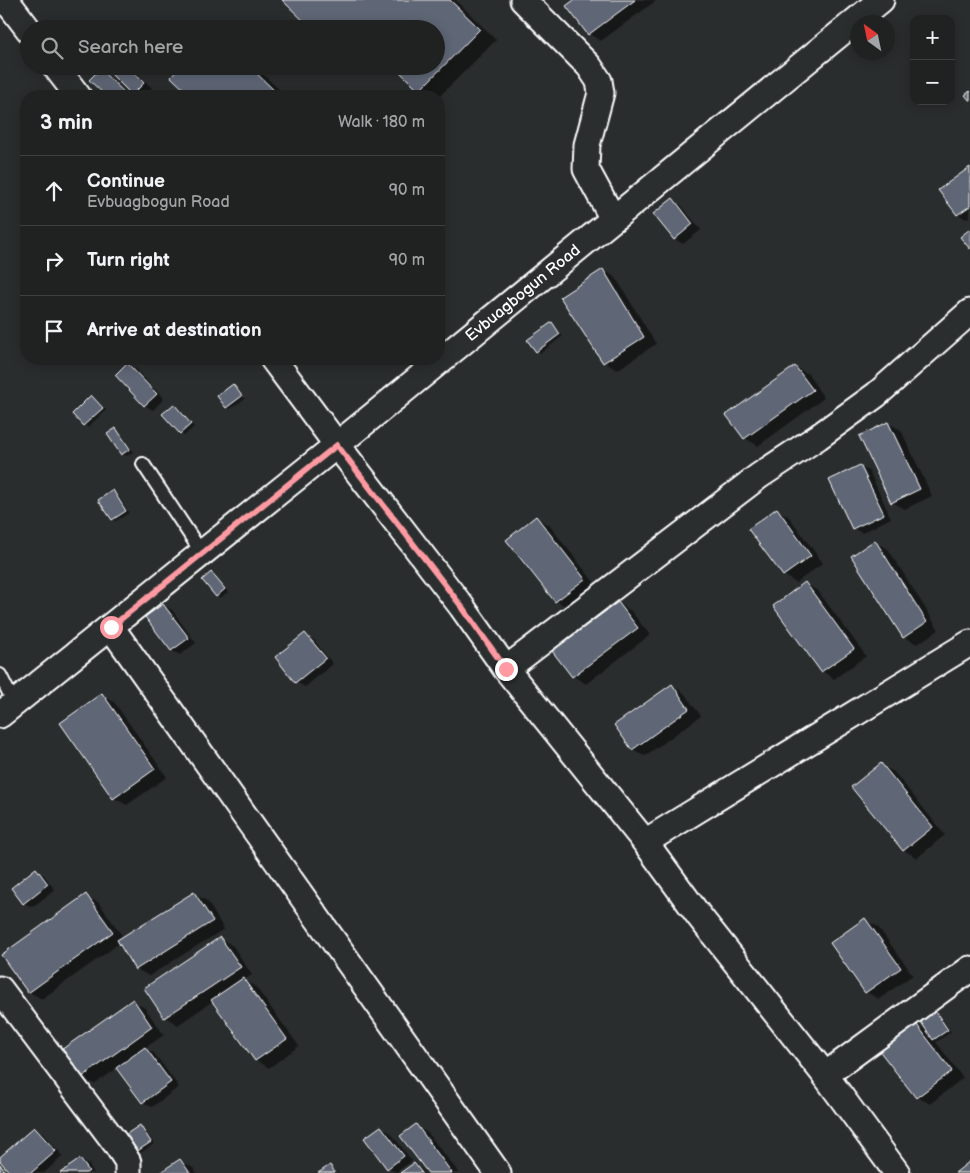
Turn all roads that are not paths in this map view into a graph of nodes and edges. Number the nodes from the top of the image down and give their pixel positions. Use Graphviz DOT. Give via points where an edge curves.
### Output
graph roads {
  1 [pos="523,0"];
  2 [pos="868,4"];
  3 [pos="62,75"];
  4 [pos="73,90"];
  5 [pos="613,219"];
  6 [pos="970,312"];
  7 [pos="445,357"];
  8 [pos="277,365"];
  9 [pos="435,365"];
  10 [pos="337,445"];
  11 [pos="142,464"];
  12 [pos="202,554"];
  13 [pos="111,627"];
  14 [pos="970,643"];
  15 [pos="506,669"];
  16 [pos="0,675"];
  17 [pos="7,709"];
  18 [pos="645,842"];
  19 [pos="970,969"];
  20 [pos="0,989"];
  21 [pos="825,1075"];
  22 [pos="128,1173"];
  23 [pos="498,1173"];
  24 [pos="897,1173"];
  1 -- 5 [label="street" via="600,80 601,93 587,145 586,169"];
  2 -- 5 [label="street, Evbuagbogun Road"];
  3 -- 4 [label="street"];
  5 -- 7 [label="street, Evbuagbogun Road"];
  6 -- 15 [label="street" via="876,396 759,476"];
  8 -- 10 [label="street"];
  9 -- 10 [label="street, Evbuagbogun Road"];
  10 -- 12 [label="street, Evbuagbogun Road"];
  10 -- 15 [label="street"];
  11 -- 12 [label="lane"];
  12 -- 13 [label="street, Evbuagbogun Road"];
  13 -- 17 [label="street, Evbuagbogun Road"];
  13 -- 23 [label="street"];
  14 -- 18 [label="street"];
  15 -- 18 [label="street"];
  16 -- 17 [label="lane"];
  18 -- 21 [label="street"];
  19 -- 21 [label="street"];
  20 -- 22 [label="street" via="117,1145 128,1162"];
  21 -- 24 [label="street"];
}
